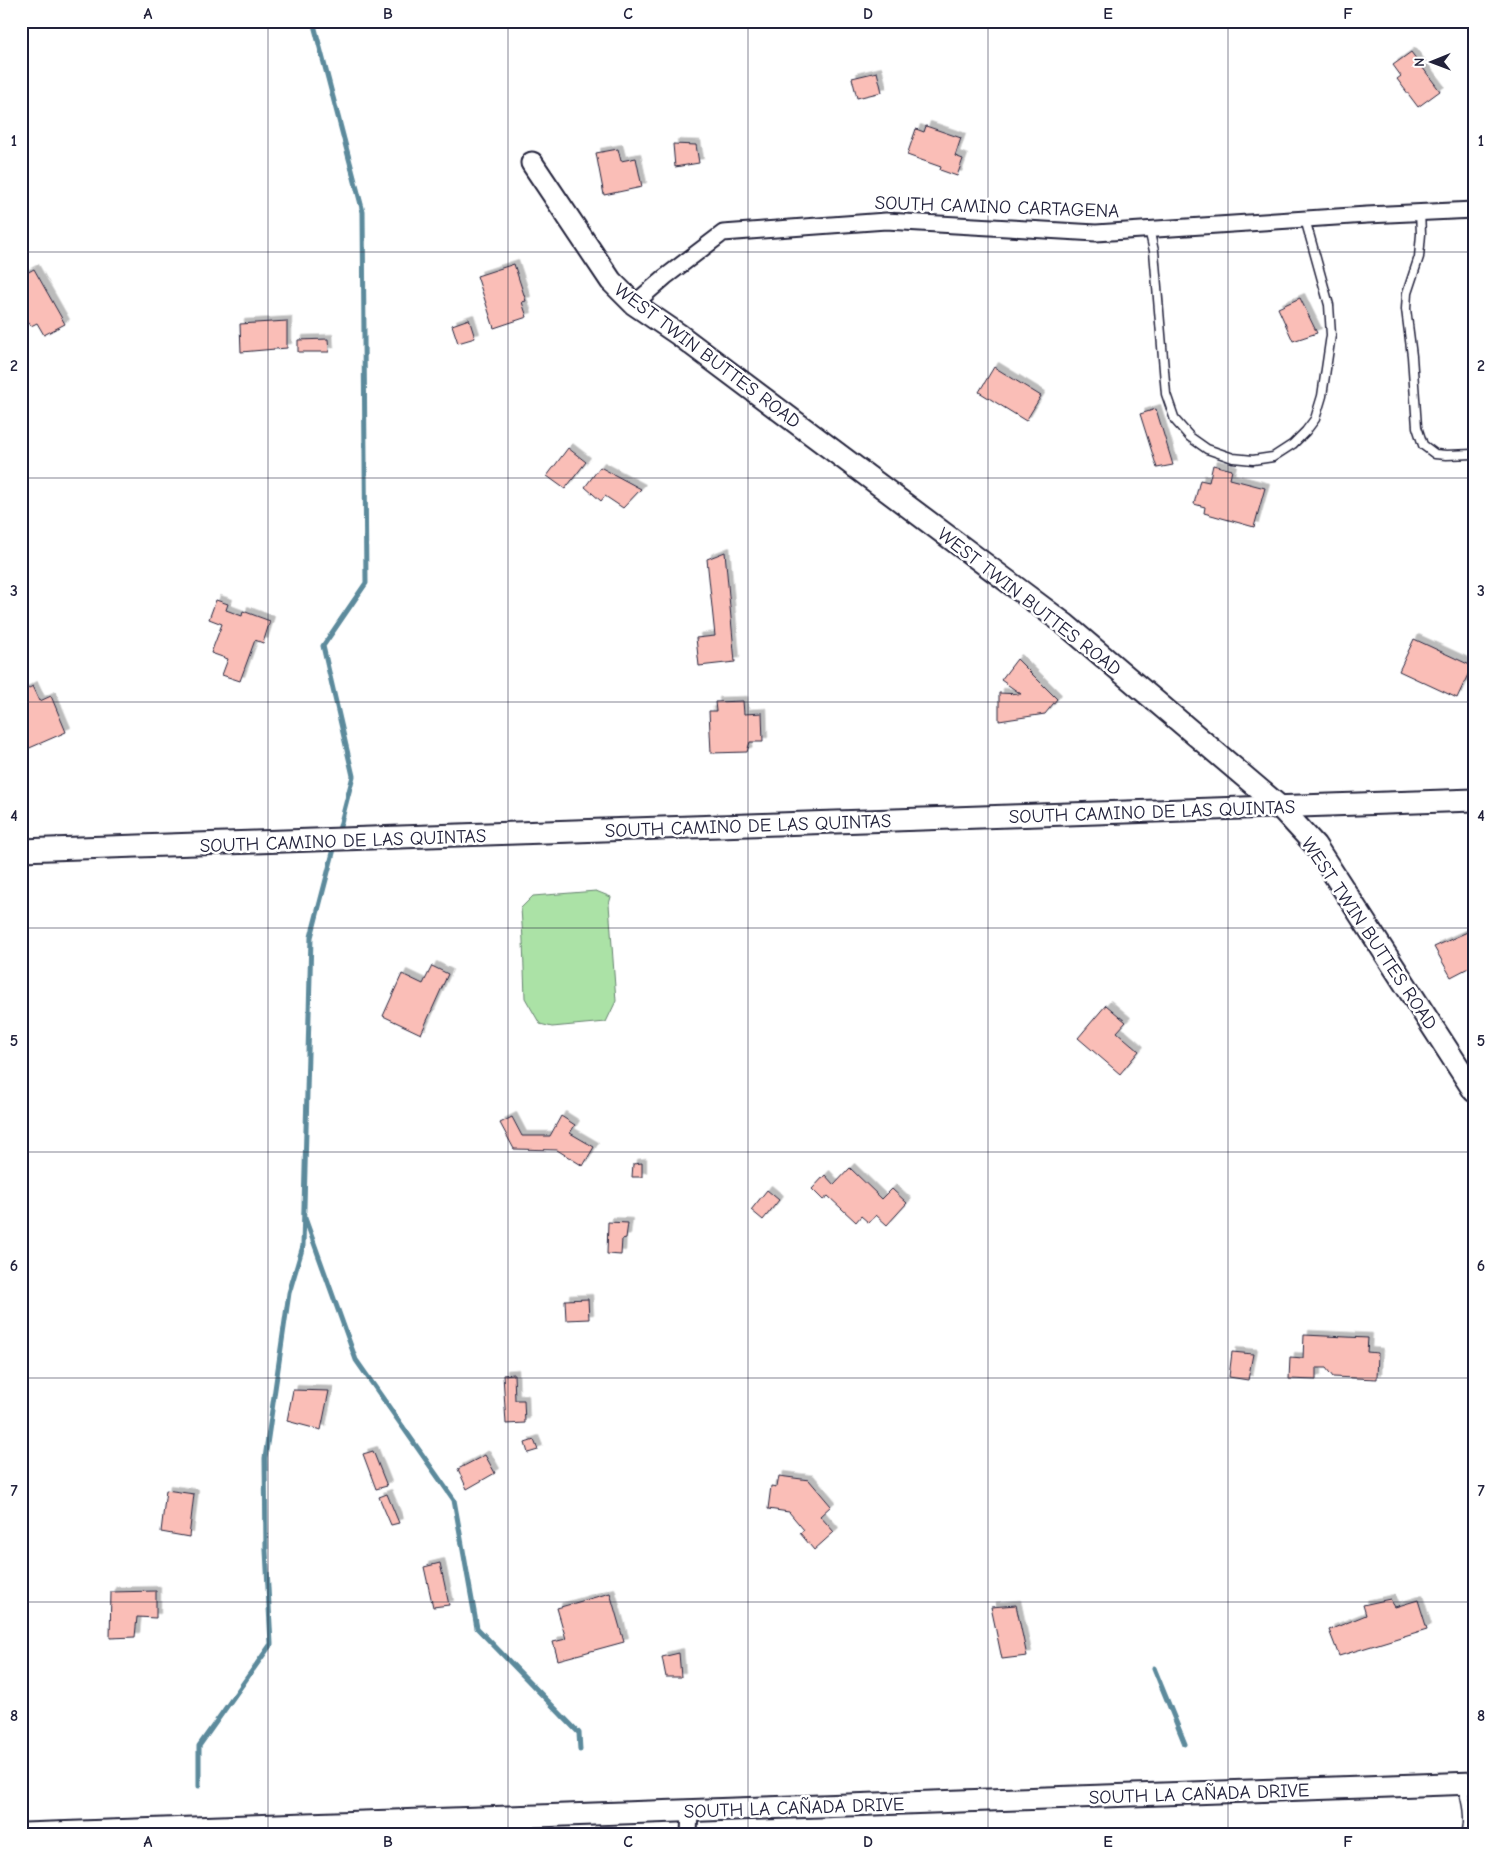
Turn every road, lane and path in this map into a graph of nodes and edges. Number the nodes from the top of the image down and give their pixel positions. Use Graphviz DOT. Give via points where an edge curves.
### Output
graph roads {
  1 [pos="532,163"];
  2 [pos="1474,210"];
  3 [pos="1420,212"];
  4 [pos="1305,219"];
  5 [pos="1149,229"];
  6 [pos="634,304"];
  7 [pos="1474,454"];
  8 [pos="1474,800"];
  9 [pos="1279,806"];
  10 [pos="21,850"];
  11 [pos="1474,1091"];
  12 [pos="1468,1783"];
  13 [pos="690,1811"];
  14 [pos="523,1825"];
  15 [pos="245,1830"];
  16 [pos="152,1831"];
  17 [pos="101,1832"];
  18 [pos="24,1834"];
  19 [pos="689,1834"];
  20 [pos="1466,1834"];
  1 -- 6 [label="street, WEST TWIN BUTTES ROAD" via="610,281"];
  2 -- 3 [label="street, SOUTH CAMINO CARTAGENA"];
  3 -- 4 [label="street, SOUTH CAMINO CARTAGENA"];
  3 -- 7 [label="lane" via="1419,257 1407,293 1406,309 1417,428 1422,445 1435,454"];
  4 -- 5 [label="street, SOUTH CAMINO CARTAGENA"];
  4 -- 5 [label="lane" via="1329,305 1331,335 1322,396 1315,419 1306,432 1272,457 1253,460 1233,458 1207,449 1190,437 1175,420 1166,394 1154,251"];
  5 -- 6 [label="street, SOUTH CAMINO CARTAGENA" via="1096,233 886,221 724,233"];
  6 -- 9 [label="street, WEST TWIN BUTTES ROAD" via="1066,625"];
  8 -- 9 [label="street, SOUTH CAMINO DE LAS QUINTAS"];
  9 -- 10 [label="street, SOUTH CAMINO DE LAS QUINTAS"];
  9 -- 11 [label="street, WEST TWIN BUTTES ROAD" via="1315,845"];
  12 -- 13 [label="street, SOUTH LA CAÑADA DRIVE"];
  12 -- 20 [label="lane"];
  13 -- 14 [label="street, SOUTH LA CAÑADA DRIVE"];
  13 -- 19 [label="street"];
  14 -- 15 [label="street, SOUTH LA CAÑADA DRIVE"];
  15 -- 16 [label="street, SOUTH LA CAÑADA DRIVE"];
  16 -- 17 [label="street, SOUTH LA CAÑADA DRIVE"];
  17 -- 18 [label="street, SOUTH LA CAÑADA DRIVE"];
}
